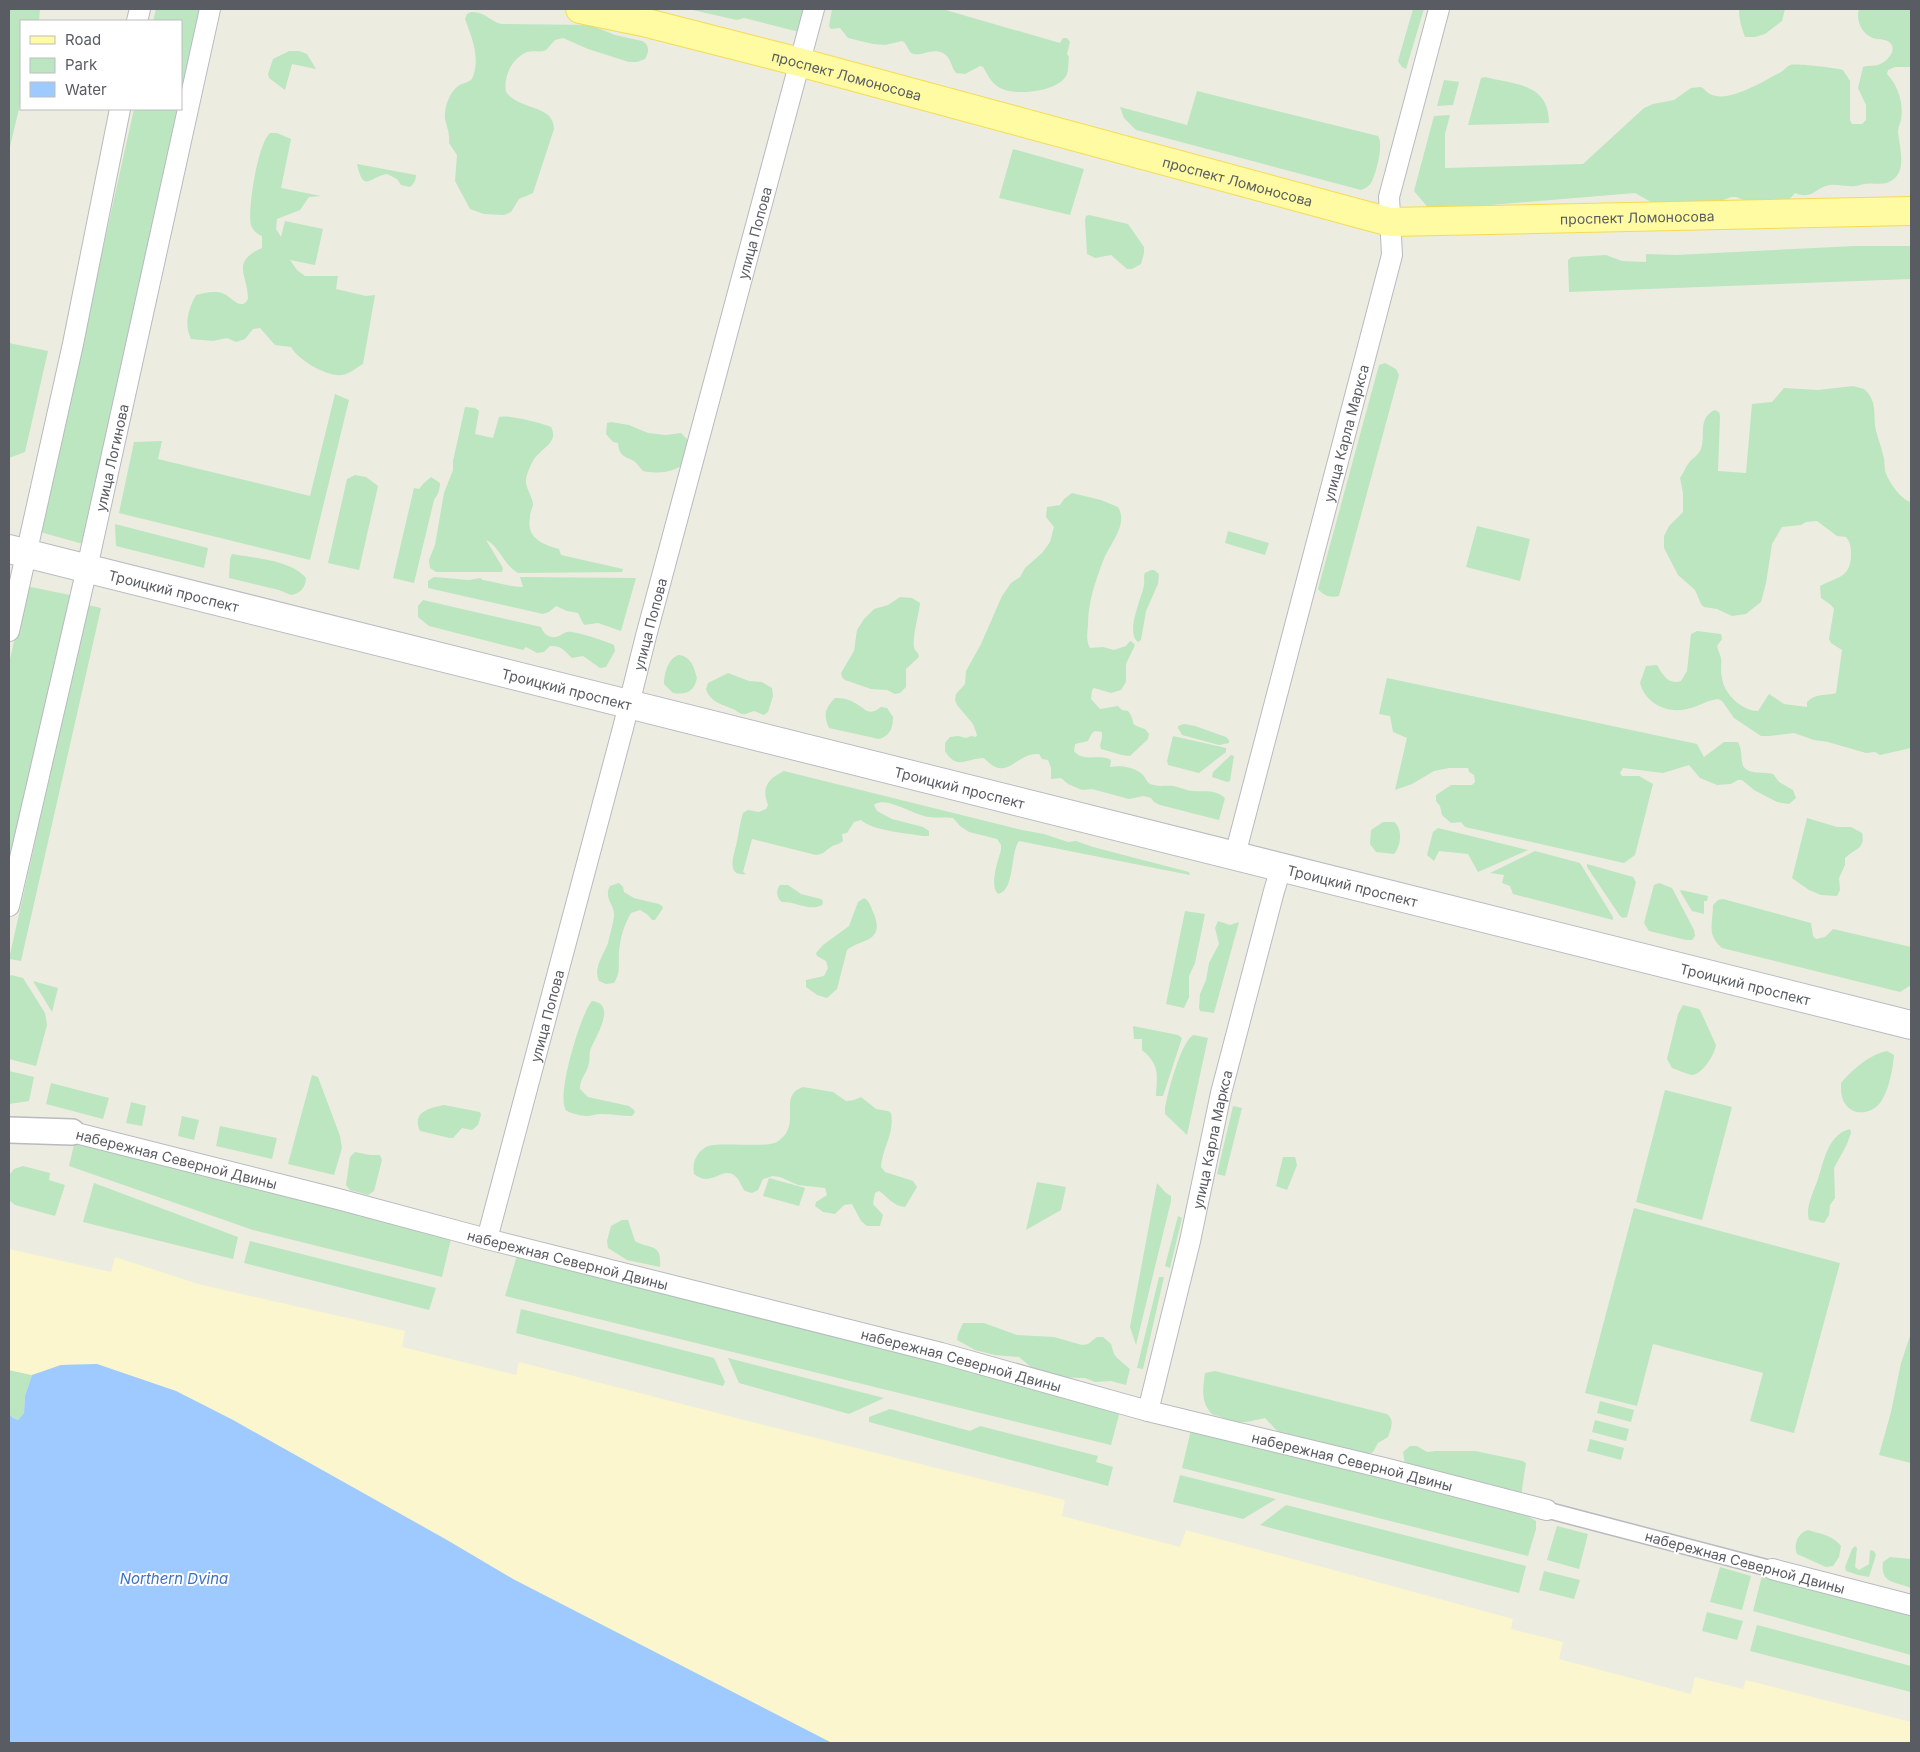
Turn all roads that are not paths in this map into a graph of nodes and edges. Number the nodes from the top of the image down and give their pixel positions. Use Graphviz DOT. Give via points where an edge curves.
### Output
graph roads {
  1 [pos="210,9"];
  2 [pos="580,9"];
  3 [pos="814,9"];
  4 [pos="1439,9"];
  5 [pos="800,63"];
  6 [pos="120,110"];
  7 [pos="1911,211"];
  8 [pos="1390,222"];
  9 [pos="18,551"];
  10 [pos="87,568"];
  11 [pos="9,632"];
  12 [pos="629,704"];
  13 [pos="1235,855"];
  14 [pos="1281,868"];
  15 [pos="9,906"];
  16 [pos="1911,1025"];
  17 [pos="9,1130"];
  18 [pos="72,1132"];
  19 [pos="488,1239"];
  20 [pos="1148,1411"];
  21 [pos="1547,1510"];
  22 [pos="1772,1569"];
  23 [pos="1911,1605"];
  1 -- 10 [label="street, улица Логинова"];
  2 -- 5 [label="main road, проспект Ломоносова" via="644,22"];
  3 -- 5 [label="street, улица Попова"];
  4 -- 8 [label="street, улица Карла Маркса" via="1389,197"];
  5 -- 8 [label="main road, проспект Ломоносова"];
  5 -- 12 [label="street, улица Попова"];
  6 -- 9 [label="street" via="73,344"];
  7 -- 8 [label="main road, проспект Ломоносова"];
  8 -- 13 [label="street, улица Карла Маркса" via="1391,260"];
  9 -- 10 [label="main road, Троицкий проспект"];
  9 -- 11 [label="street"];
  10 -- 12 [label="main road, Троицкий проспект"];
  10 -- 15 [label="street, улица Логинова"];
  12 -- 13 [label="main road, Троицкий проспект"];
  12 -- 19 [label="street, улица Попова"];
  13 -- 14 [label="main road, Троицкий проспект"];
  14 -- 16 [label="main road, Троицкий проспект"];
  14 -- 20 [label="street, улица Карла Маркса" via="1221,1093 1190,1241"];
  17 -- 18 [label="street, набережная Северной Двины"];
  18 -- 19 [label="street, набережная Северной Двины"];
  19 -- 20 [label="street, набережная Северной Двины" via="941,1353"];
  20 -- 21 [label="street, набережная Северной Двины"];
  21 -- 22 [label="street, набережная Северной Двины"];
  22 -- 23 [label="street, набережная Северной Двины"];
}
